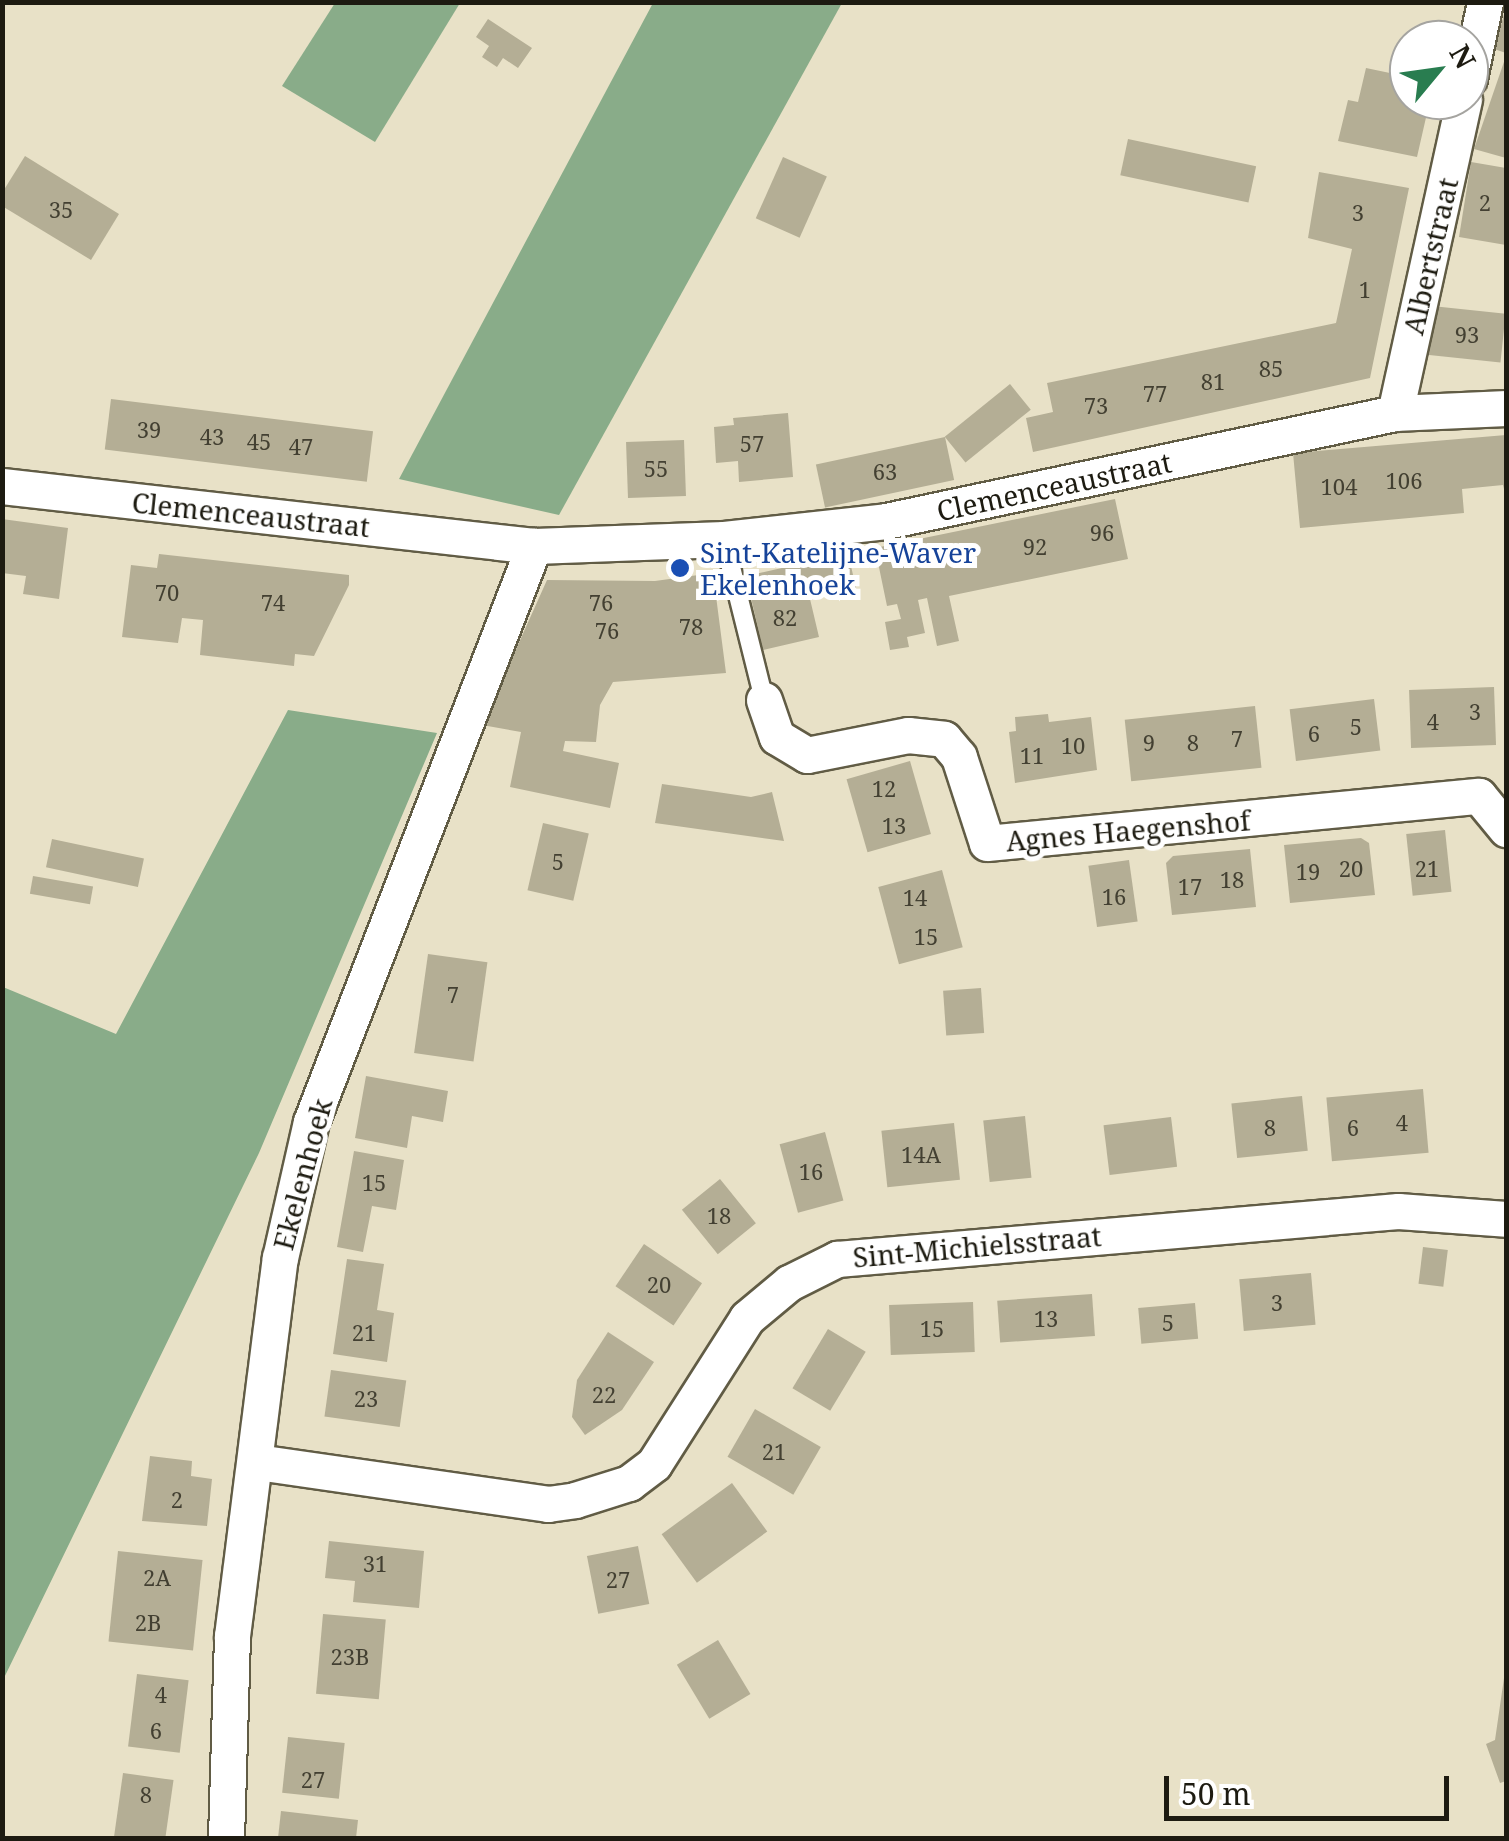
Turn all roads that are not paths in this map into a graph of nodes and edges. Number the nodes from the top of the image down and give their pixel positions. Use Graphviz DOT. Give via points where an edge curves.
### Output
graph roads {
  1 [pos="1460,120"];
  2 [pos="1506,408"];
  3 [pos="1395,412"];
  4 [pos="2,486"];
  5 [pos="724,539"];
  6 [pos="534,546"];
  7 [pos="764,700"];
  8 [pos="1506,829"];
  9 [pos="1506,1219"];
  10 [pos="256,1462"];
  11 [pos="226,1838"];
  1 -- 3 [label="street, Albertstraat"];
  2 -- 3 [label="street, Clemenceaustraat"];
  3 -- 5 [label="street, Clemenceaustraat" via="886,520"];
  4 -- 6 [label="street, Clemenceaustraat"];
  5 -- 6 [label="street, Clemenceaustraat"];
  5 -- 7 [label="lane, Agnes Haegenshof"];
  6 -- 10 [label="street, Ekelenhoek" via="311,1122 280,1258"];
  7 -- 8 [label="street, Agnes Haegenshof" via="777,736 807,755 908,735 944,738 958,757 988,843 1479,796"];
  9 -- 10 [label="street, Sint-Michielsstraat" via="1398,1211 836,1259 789,1283 747,1318 654,1464 630,1483 575,1500 548,1504"];
  10 -- 11 [label="street, Ekelenhoek" via="232,1636"];
}
